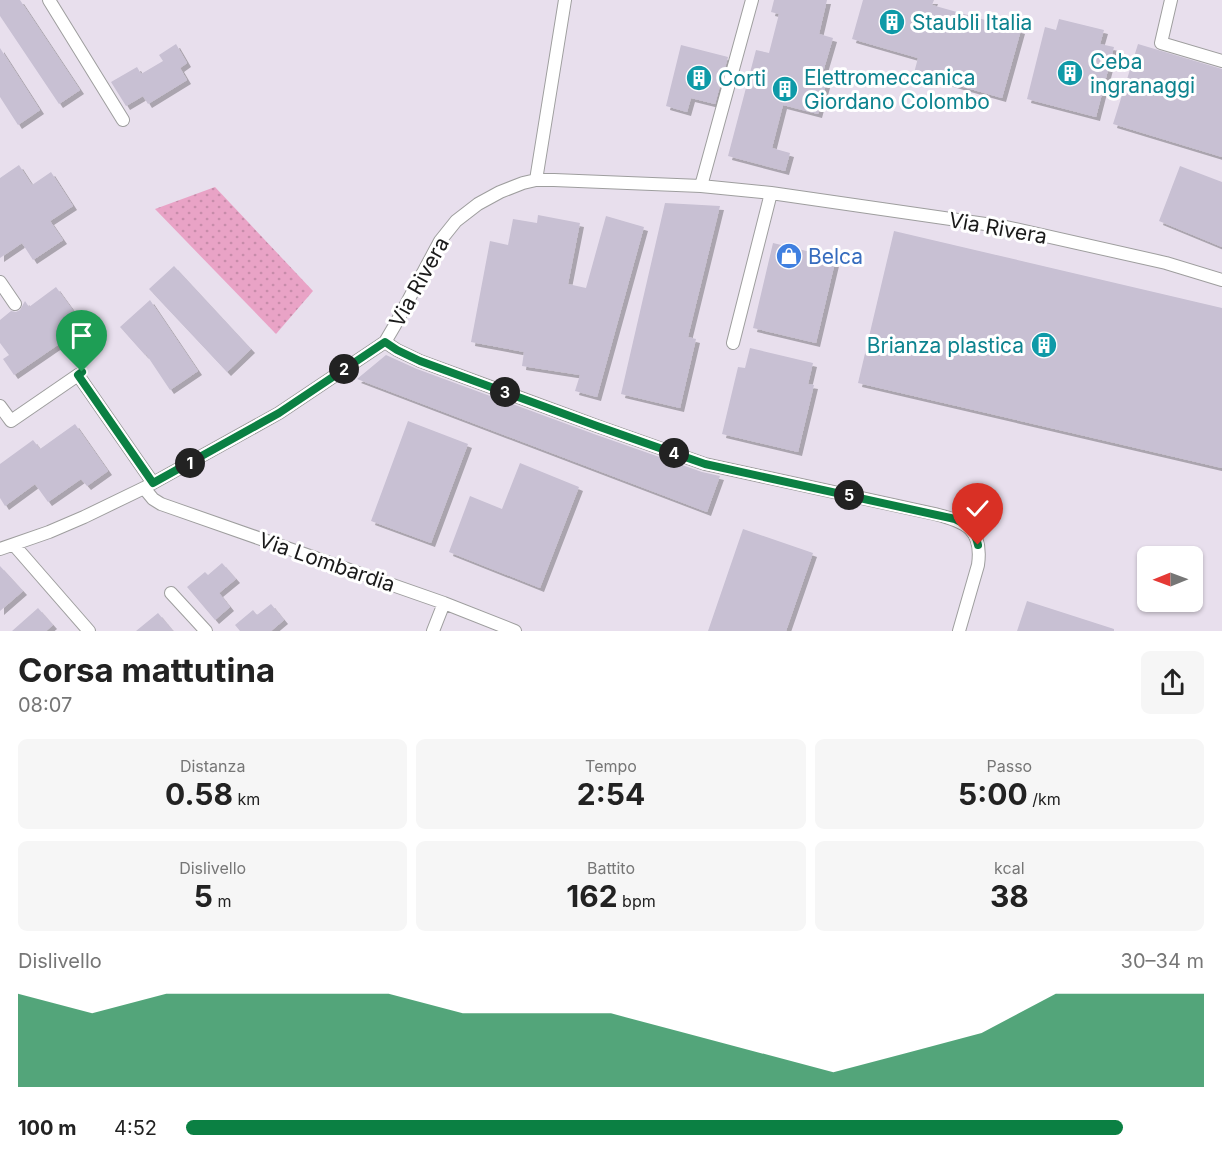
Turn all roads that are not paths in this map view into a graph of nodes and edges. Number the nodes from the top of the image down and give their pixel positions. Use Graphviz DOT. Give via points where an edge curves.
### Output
graph roads {
  1 [pos="50,0"];
  2 [pos="565,0"];
  3 [pos="752,0"];
  4 [pos="1171,0"];
  5 [pos="1222,61"];
  6 [pos="123,120"];
  7 [pos="536,180"];
  8 [pos="701,186"];
  9 [pos="771,193"];
  10 [pos="1222,280"];
  11 [pos="0,282"];
  12 [pos="15,304"];
  13 [pos="385,342"];
  14 [pos="733,343"];
  15 [pos="0,406"];
  16 [pos="148,486"];
  17 [pos="14,545"];
  18 [pos="0,548"];
  19 [pos="171,593"];
  20 [pos="444,603"];
  21 [pos="89,631"];
  22 [pos="206,631"];
  23 [pos="433,631"];
  24 [pos="438,631"];
  25 [pos="515,631"];
  26 [pos="959,631"];
  1 -- 6 [label="street"];
  2 -- 7 [label="street"];
  3 -- 8 [label="street"];
  4 -- 5 [label="street" via="1161,43"];
  7 -- 8 [label="street, Via Rivera"];
  7 -- 13 [label="street, Via Rivera" via="489,198 452,226"];
  8 -- 9 [label="street, Via Rivera"];
  9 -- 10 [label="street, Via Rivera" via="1006,227 1166,263"];
  9 -- 14 [label="street"];
  11 -- 12 [label="street"];
  13 -- 16 [label="street, Via Rivera" via="279,413"];
  13 -- 26 [label="street" via="420,361 705,464 964,523 976,536 979,555"];
  15 -- 16 [label="street, Via Lombardia" via="11,421 80,373 126,435"];
  16 -- 17 [label="street, Via Rivera"];
  16 -- 20 [label="street, Via Lombardia" via="153,499 161,504"];
  17 -- 18 [label="street, Via Rivera"];
  17 -- 21 [label="street"];
  19 -- 22 [label="street"];
  20 -- 23 [label="street"];
  20 -- 24 [label="street"];
  20 -- 25 [label="street, Via Lombardia"];
}
